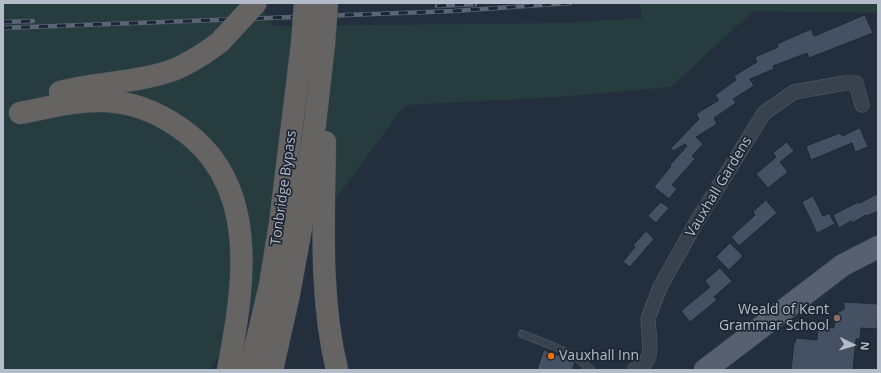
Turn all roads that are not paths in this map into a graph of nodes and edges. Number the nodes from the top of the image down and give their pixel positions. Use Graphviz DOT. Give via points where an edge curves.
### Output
graph roads {
  1 [pos="256,3"];
  2 [pos="305,3"];
  3 [pos="327,3"];
  4 [pos="324,47"];
  5 [pos="862,105"];
  6 [pos="11,118"];
  7 [pos="878,247"];
  8 [pos="522,334"];
  9 [pos="228,370"];
  10 [pos="250,370"];
  11 [pos="272,370"];
  12 [pos="337,370"];
  13 [pos="590,370"];
  14 [pos="634,370"];
  15 [pos="705,370"];
  1 -- 6 [label="highway, bridge" via="219,42 182,66 159,75 56,93 38,100"];
  2 -- 10 [label="highway, Tonbridge Bypass, bridge" via="280,223 270,285"];
  3 -- 4 [label="highway, Tonbridge Bypass, bridge"];
  4 -- 11 [label="highway, Tonbridge Bypass" via="301,228"];
  4 -- 12 [label="highway" via="324,264 326,309"];
  5 -- 14 [label="street, Vauxhall Gardens" via="856,83 845,83 794,92 764,113 697,221 660,287 648,319 649,356 644,365"];
  6 -- 9 [label="highway" via="81,102 124,103 146,108 165,118 201,145 215,163 227,186 235,205 241,234 241,288"];
  7 -- 15 [label="main road" via="843,265"];
  8 -- 13 [label="lane" via="576,356"];
}
